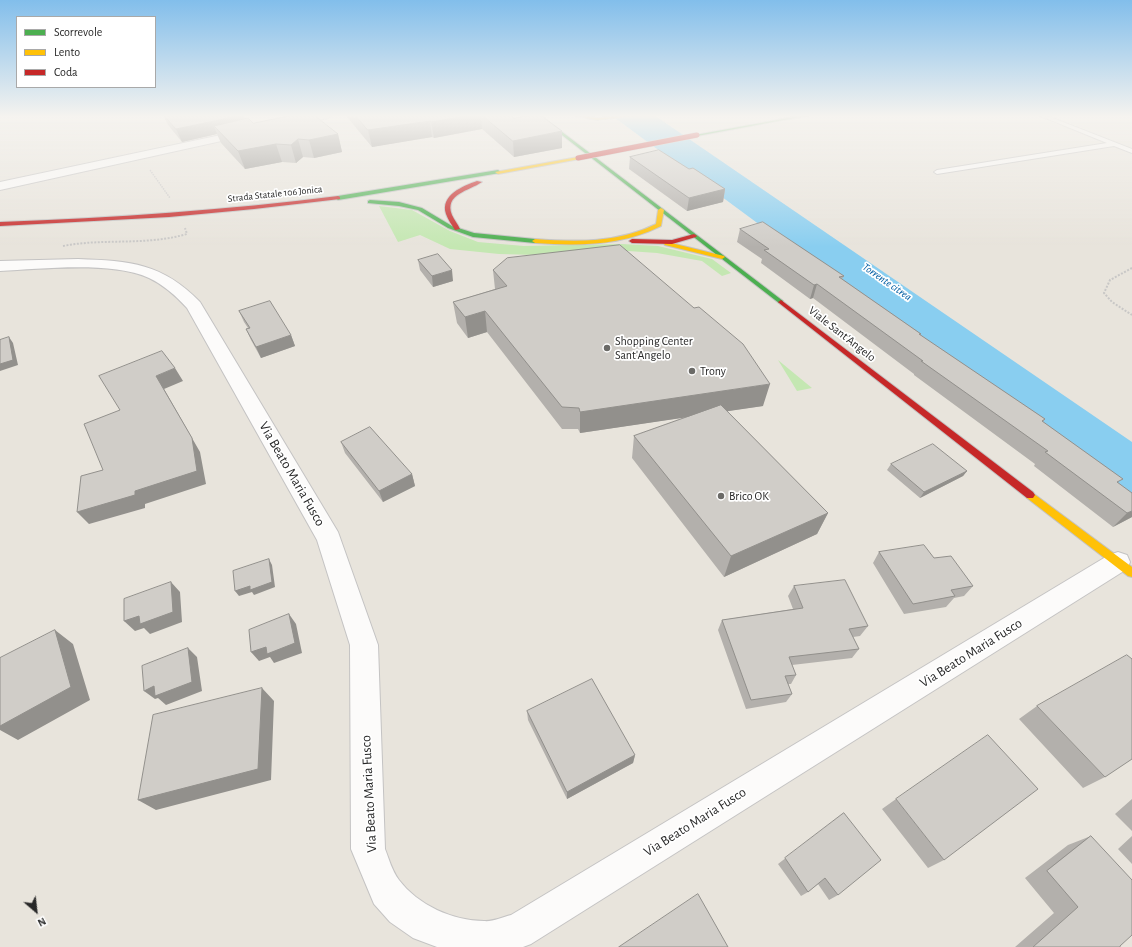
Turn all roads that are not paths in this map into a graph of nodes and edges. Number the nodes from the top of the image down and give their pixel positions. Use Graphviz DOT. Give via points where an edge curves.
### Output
graph roads {
  1 [pos="126,159"];
  2 [pos="569,159"];
  3 [pos="595,159"];
  4 [pos="1018,159"];
  5 [pos="563,160"];
  6 [pos="937,172"];
  7 [pos="0,186"];
  8 [pos="661,210"];
  9 [pos="219,211"];
  10 [pos="0,224"];
  11 [pos="457,229"];
  12 [pos="692,234"];
  13 [pos="637,237"];
  14 [pos="722,257"];
  15 [pos="0,266"];
  16 [pos="1125,568"];
  1 -- 7 [label="street"];
  2 -- 5 [label="main road, Strada Statale 106 Jonica, bridge"];
  3 -- 8 [label="main road, Viale Sant'Angelo"];
  4 -- 6 [label="lane"];
  5 -- 9 [label="main road, Strada Statale 106 Jonica" via="381,192"];
  5 -- 11 [label="main road" via="548,167 481,181 457,192 447,207"];
  8 -- 12 [label="main road, Viale Sant'Angelo"];
  8 -- 13 [label="main road" via="662,218 659,225"];
  9 -- 10 [label="main road, Strada Statale 106 Jonica"];
  9 -- 11 [label="main road" via="281,210 349,203 380,203 416,208"];
  11 -- 13 [label="main road" via="489,238 514,241 549,242"];
  12 -- 13 [label="main road" via="672,242"];
  12 -- 14 [label="main road, Viale Sant'Angelo"];
  13 -- 14 [label="main road"];
  14 -- 16 [label="main road, Viale Sant'Angelo"];
  15 -- 16 [label="street, Via Beato Maria Fusco" via="77,265 129,268 152,273 169,282 194,306 329,539 364,645 368,849 376,871 386,892 403,909 426,926 455,935 485,940 518,931"];
}
